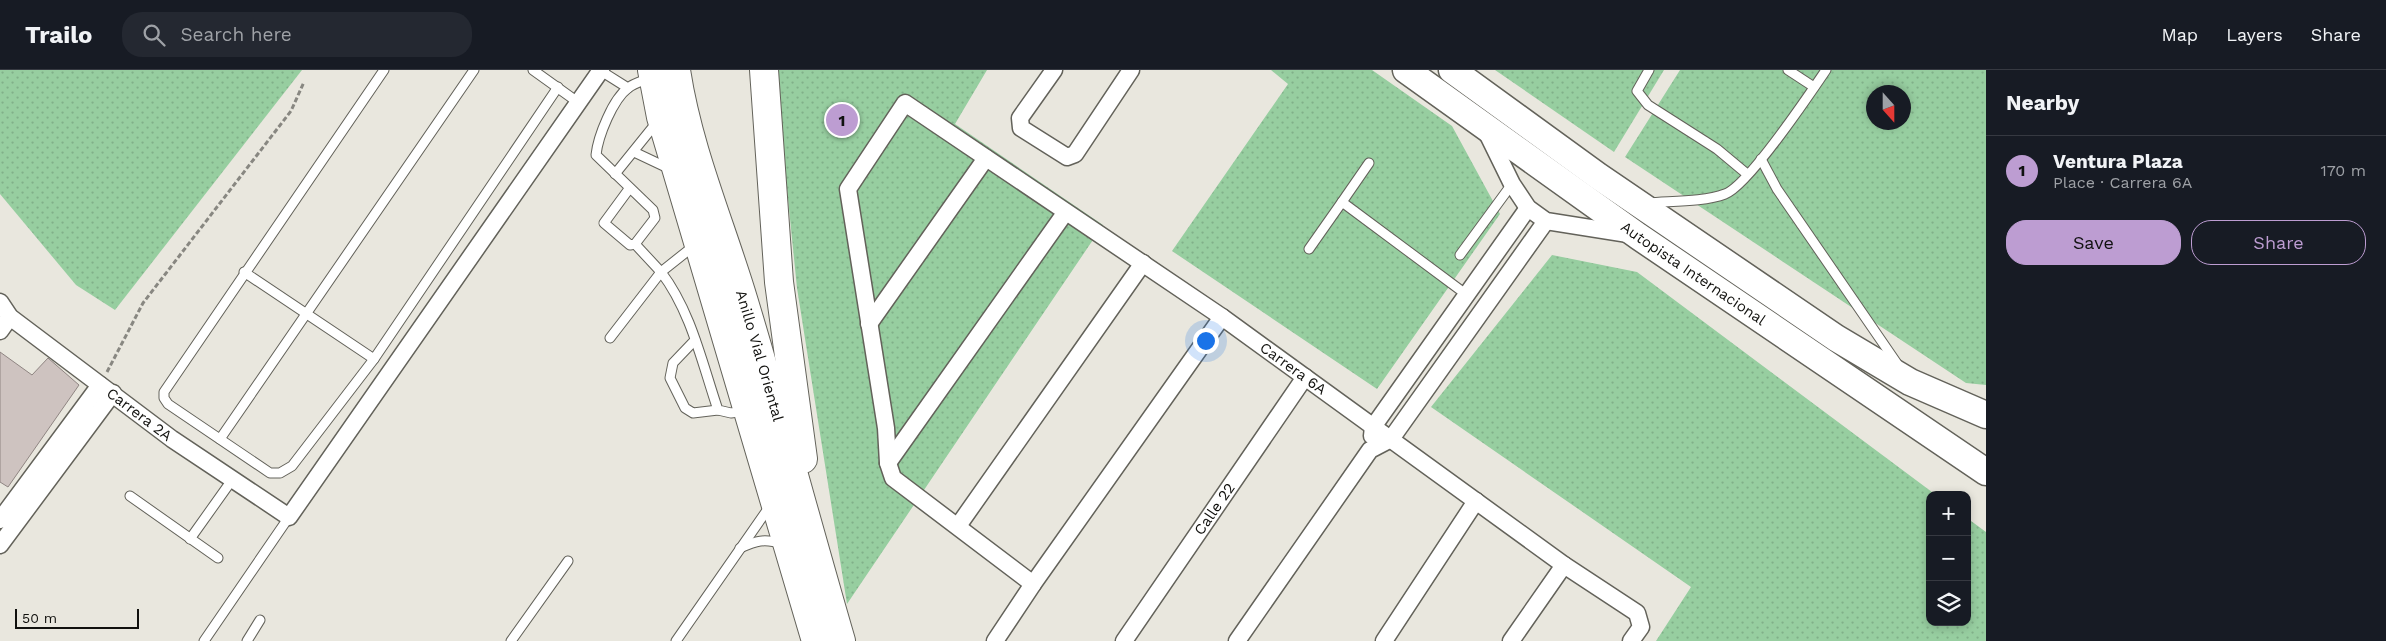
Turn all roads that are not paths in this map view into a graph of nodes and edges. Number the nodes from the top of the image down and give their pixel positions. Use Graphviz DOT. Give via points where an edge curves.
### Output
graph roads {
  1 [pos="384,70"];
  2 [pos="474,70"];
  3 [pos="533,70"];
  4 [pos="601,70"];
  5 [pos="764,70"];
  6 [pos="1054,70"];
  7 [pos="1131,70"];
  8 [pos="1406,70"];
  9 [pos="1452,70"];
  10 [pos="1648,70"];
  11 [pos="1788,70"];
  12 [pos="1826,70"];
  13 [pos="660,72"];
  14 [pos="558,87"];
  15 [pos="1814,87"];
  16 [pos="628,88"];
  17 [pos="580,103"];
  18 [pos="662,117"];
  19 [pos="1484,127"];
  20 [pos="634,152"];
  21 [pos="986,158"];
  22 [pos="1761,159"];
  23 [pos="1369,163"];
  24 [pos="678,172"];
  25 [pos="615,174"];
  26 [pos="1747,174"];
  27 [pos="1512,184"];
  28 [pos="629,188"];
  29 [pos="1342,202"];
  30 [pos="1641,204"];
  31 [pos="1528,208"];
  32 [pos="1065,213"];
  33 [pos="1546,220"];
  34 [pos="1638,236"];
  35 [pos="699,242"];
  36 [pos="635,244"];
  37 [pos="1309,249"];
  38 [pos="1460,255"];
  39 [pos="1143,263"];
  40 [pos="244,272"];
  41 [pos="661,272"];
  42 [pos="1467,295"];
  43 [pos="0,302"];
  44 [pos="307,315"];
  45 [pos="10,317"];
  46 [pos="1222,317"];
  47 [pos="869,324"];
  48 [pos="0,330"];
  49 [pos="610,338"];
  50 [pos="695,340"];
  51 [pos="374,359"];
  52 [pos="1305,377"];
  53 [pos="1910,382"];
  54 [pos="106,389"];
  55 [pos="718,410"];
  56 [pos="750,411"];
  57 [pos="1986,415"];
  58 [pos="1373,427"];
  59 [pos="220,439"];
  60 [pos="1391,440"];
  61 [pos="1370,450"];
  62 [pos="888,463"];
  63 [pos="1986,472"];
  64 [pos="232,480"];
  65 [pos="130,496"];
  66 [pos="776,499"];
  67 [pos="1476,501"];
  68 [pos="289,517"];
  69 [pos="0,520"];
  70 [pos="806,523"];
  71 [pos="958,526"];
  72 [pos="190,539"];
  73 [pos="0,545"];
  74 [pos="789,546"];
  75 [pos="739,548"];
  76 [pos="218,558"];
  77 [pos="568,561"];
  78 [pos="1564,564"];
  79 [pos="1033,584"];
  80 [pos="260,620"];
  81 [pos="204,641"];
  82 [pos="247,641"];
  83 [pos="511,641"];
  84 [pos="676,641"];
  85 [pos="816,641"];
  86 [pos="841,641"];
  87 [pos="995,641"];
  88 [pos="1124,641"];
  89 [pos="1237,641"];
  90 [pos="1384,641"];
  91 [pos="1511,641"];
  92 [pos="1631,641"];
  1 -- 40 [label="lane"];
  2 -- 44 [label="lane"];
  3 -- 14 [label="lane"];
  4 -- 16 [label="lane"];
  4 -- 17 [label="street"];
  5 -- 70 [label="highway" via="779,282 808,490"];
  6 -- 7 [label="street" via="1019,124 1067,157 1075,154"];
  8 -- 19 [label="main road, Autopista Internacional"];
  9 -- 30 [label="main road, Autopista Internacional"];
  10 -- 26 [label="lane" via="1637,91 1648,105 1717,149"];
  11 -- 15 [label="lane"];
  12 -- 15 [label="lane"];
  13 -- 16 [label="lane"];
  13 -- 18 [label="highway, Anillo Vial Oriental"];
  13 -- 70 [label="highway, Anillo Vial Oriental" via="698,162 744,302"];
  14 -- 17 [label="lane"];
  14 -- 51 [label="lane"];
  15 -- 22 [label="lane"];
  16 -- 25 [label="lane" via="616,103 597,140 596,155"];
  17 -- 68 [label="street"];
  18 -- 20 [label="lane"];
  18 -- 24 [label="highway, Anillo Vial Oriental"];
  19 -- 27 [label="street"];
  19 -- 34 [label="main road, Autopista Internacional"];
  20 -- 24 [label="lane"];
  20 -- 25 [label="lane"];
  21 -- 32 [label="street, Carrera 6A"];
  21 -- 47 [label="street"];
  21 -- 47 [label="street, Carrera 6A" via="905,103 848,188"];
  22 -- 26 [label="lane"];
  22 -- 53 [label="lane" via="1777,189"];
  23 -- 29 [label="lane"];
  24 -- 35 [label="highway, Anillo Vial Oriental"];
  25 -- 28 [label="lane"];
  26 -- 30 [label="lane" via="1735,189 1725,194"];
  27 -- 31 [label="street"];
  27 -- 38 [label="lane"];
  28 -- 36 [label="lane" via="653,210 655,218"];
  28 -- 36 [label="lane" via="604,223 630,245"];
  29 -- 37 [label="lane"];
  29 -- 42 [label="lane"];
  30 -- 53 [label="main road, Autopista Internacional" via="1836,338"];
  31 -- 33 [label="street"];
  31 -- 42 [label="street"];
  32 -- 39 [label="street, Carrera 6A"];
  32 -- 62 [label="street"];
  33 -- 34 [label="street"];
  33 -- 60 [label="street"];
  34 -- 63 [label="main road, Autopista Internacional"];
  35 -- 41 [label="lane"];
  35 -- 56 [label="highway, Anillo Vial Oriental"];
  36 -- 41 [label="lane"];
  39 -- 46 [label="street, Carrera 6A"];
  39 -- 71 [label="street"];
  40 -- 44 [label="lane"];
  40 -- 59 [label="lane" via="164,392 168,404"];
  41 -- 49 [label="lane"];
  41 -- 50 [label="lane" via="674,289"];
  42 -- 58 [label="street"];
  43 -- 45 [label="street, Carrera 2A"];
  44 -- 51 [label="lane"];
  44 -- 59 [label="lane"];
  45 -- 48 [label="street"];
  45 -- 54 [label="street, Carrera 2A"];
  46 -- 52 [label="street, Carrera 6A"];
  46 -- 79 [label="street"];
  47 -- 62 [label="street" via="886,428"];
  50 -- 55 [label="lane"];
  50 -- 55 [label="lane" via="673,363 670,378 685,408 693,413"];
  51 -- 59 [label="lane" via="292,466 280,473 270,473"];
  52 -- 58 [label="street, Carrera 6A"];
  52 -- 88 [label="street, Calle 22"];
  53 -- 57 [label="main road, Autopista Internacional"];
  54 -- 64 [label="street, Carrera 2A"];
  54 -- 69 [label="street"];
  54 -- 73 [label="street"];
  55 -- 56 [label="lane" via="731,413"];
  56 -- 66 [label="highway, Anillo Vial Oriental"];
  58 -- 60 [label="street, Carrera 6A"];
  58 -- 61 [label="street"];
  60 -- 61 [label="street"];
  60 -- 67 [label="street, Carrera 6A"];
  61 -- 89 [label="street"];
  62 -- 71 [label="street" via="892,478"];
  64 -- 68 [label="street, Carrera 2A"];
  64 -- 72 [label="lane"];
  65 -- 72 [label="lane"];
  66 -- 74 [label="highway, Anillo Vial Oriental"];
  66 -- 75 [label="lane"];
  67 -- 78 [label="street, Carrera 6A"];
  67 -- 90 [label="street"];
  68 -- 81 [label="lane"];
  70 -- 86 [label="highway, Anillo Vial Oriental"];
  71 -- 79 [label="street"];
  72 -- 76 [label="lane"];
  74 -- 75 [label="lane" via="768,539"];
  74 -- 85 [label="highway, Anillo Vial Oriental"];
  75 -- 84 [label="lane"];
  77 -- 83 [label="lane"];
  78 -- 91 [label="street"];
  78 -- 92 [label="street, Carrera 6A" via="1637,613 1641,627"];
  79 -- 87 [label="street"];
  80 -- 82 [label="lane"];
}
